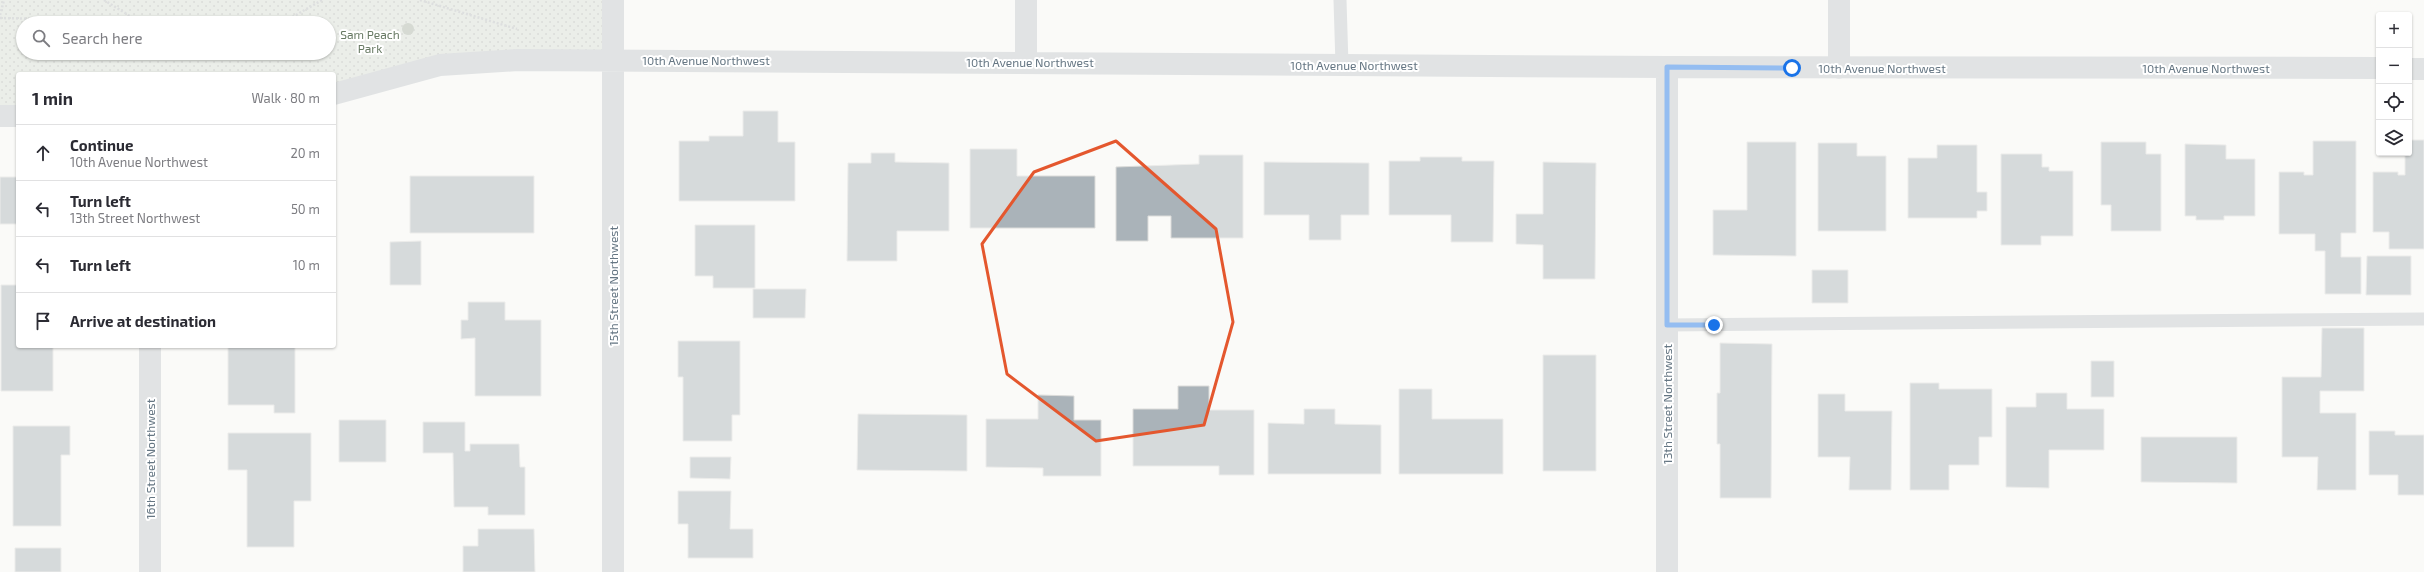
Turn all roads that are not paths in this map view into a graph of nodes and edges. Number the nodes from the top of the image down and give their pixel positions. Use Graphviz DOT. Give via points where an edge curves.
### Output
graph roads {
  1 [pos="613,0"];
  2 [pos="1026,0"];
  3 [pos="1340,0"];
  4 [pos="1839,0"];
  5 [pos="613,60"];
  6 [pos="1026,62"];
  7 [pos="1342,65"];
  8 [pos="1667,67"];
  9 [pos="1839,68"];
  10 [pos="2376,68"];
  11 [pos="2412,68"];
  12 [pos="2424,68"];
  13 [pos="336,93"];
  14 [pos="0,116"];
  15 [pos="16,116"];
  16 [pos="2424,319"];
  17 [pos="1667,325"];
  18 [pos="150,348"];
  19 [pos="150,572"];
  20 [pos="613,572"];
  21 [pos="1667,572"];
  1 -- 5 [label="street, 15th Street Northwest"];
  2 -- 6 [label="street"];
  3 -- 7 [label="lane"];
  4 -- 9 [label="street"];
  5 -- 6 [label="street, 10th Avenue Northwest"];
  5 -- 13 [label="street, 10th Avenue Northwest" via="518,60 440,65"];
  5 -- 20 [label="street, 15th Street Northwest"];
  6 -- 7 [label="street, 10th Avenue Northwest"];
  7 -- 8 [label="street, 10th Avenue Northwest"];
  8 -- 9 [label="street, 10th Avenue Northwest"];
  8 -- 17 [label="street, 13th Street Northwest"];
  9 -- 10 [label="street, 10th Avenue Northwest"];
  11 -- 12 [label="street"];
  14 -- 15 [label="street"];
  16 -- 17 [label="lane"];
  17 -- 21 [label="street, 13th Street Northwest"];
  18 -- 19 [label="street, 16th Street Northwest"];
}
